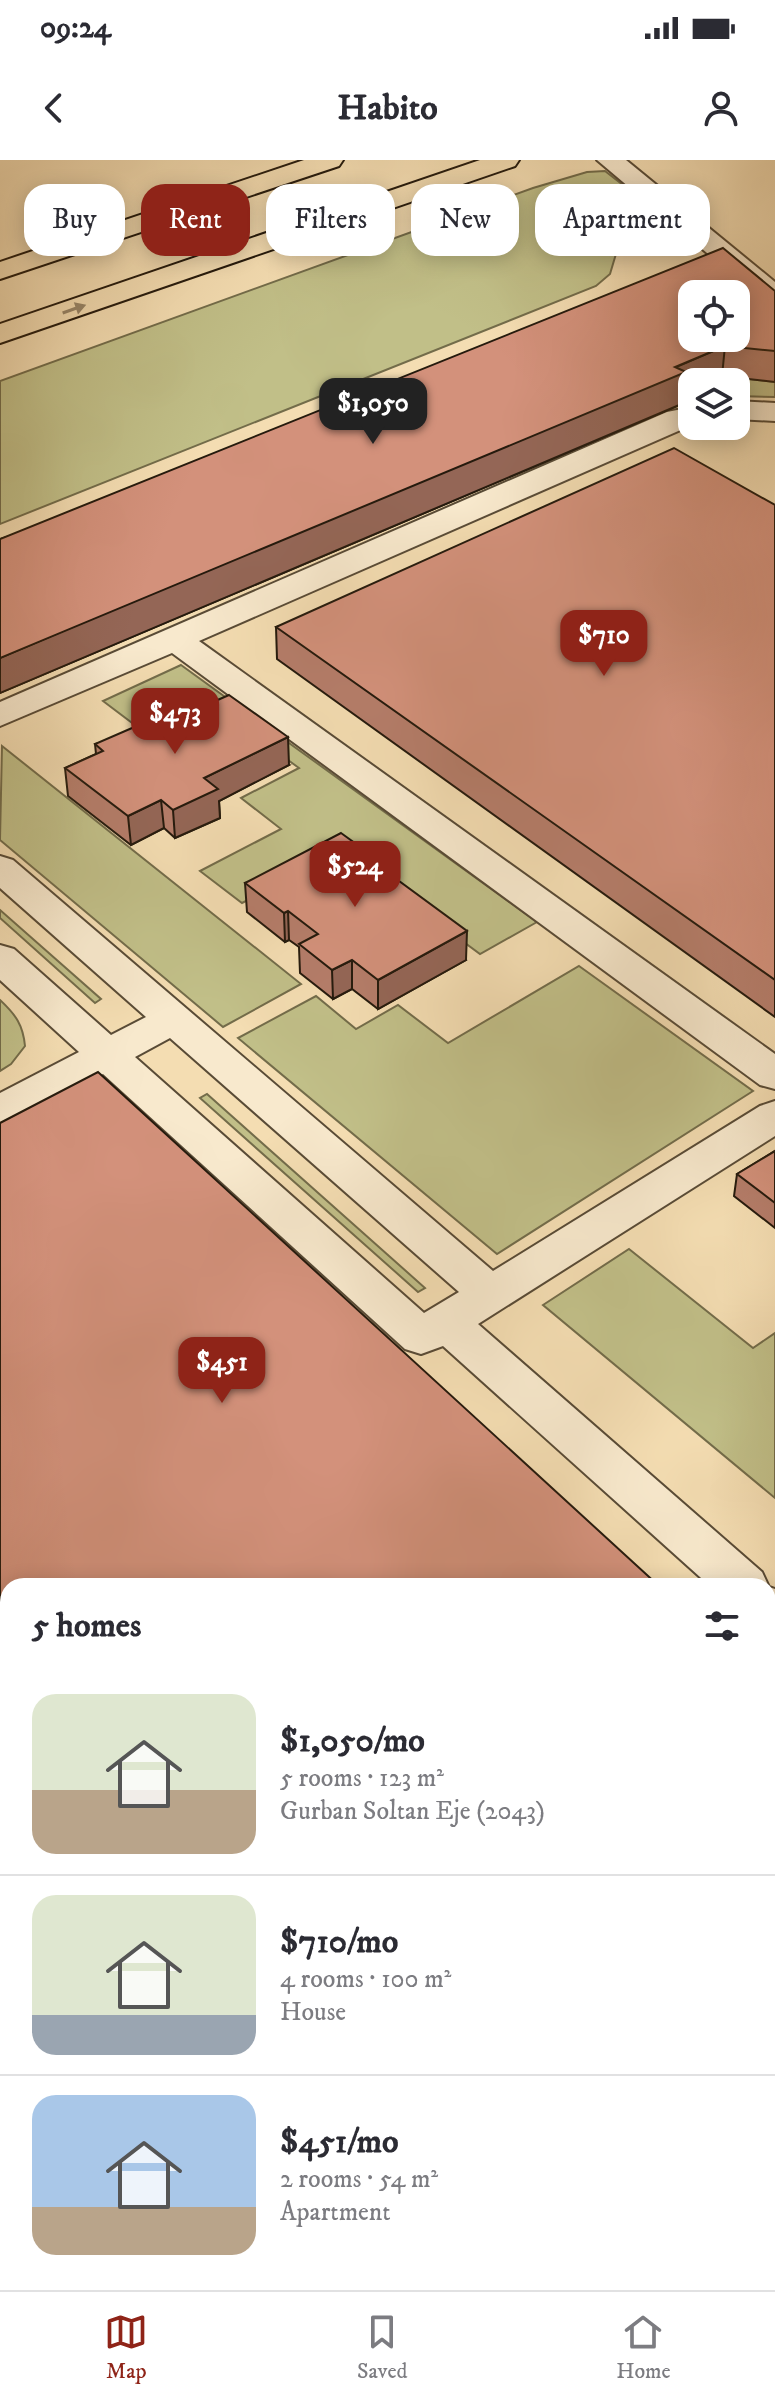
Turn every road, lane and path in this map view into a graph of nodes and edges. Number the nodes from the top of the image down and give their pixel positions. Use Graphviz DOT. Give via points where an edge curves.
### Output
graph roads {
  1 [pos="330,160"];
  2 [pos="506,160"];
  3 [pos="610,160"];
  4 [pos="720,250"];
  5 [pos="691,262"];
  6 [pos="0,271"];
  7 [pos="775,296"];
  8 [pos="0,334"];
  9 [pos="750,411"];
  10 [pos="775,412"];
  11 [pos="678,419"];
  12 [pos="175,639"];
  13 [pos="0,715"];
  14 [pos="0,868"];
  15 [pos="0,958"];
  16 [pos="174,1019"];
  17 [pos="107,1055"];
  18 [pos="775,1075"];
  19 [pos="0,1111"];
  20 [pos="775,1116"];
  21 [pos="491,1294"];
  22 [pos="446,1322"];
  23 [pos="735,1578"];
  1 -- 6 [label="highway"];
  8 -- 2 [label="highway, one-way"];
  3 -- 4 [label="lane"];
  4 -- 5 [label="lane"];
  4 -- 7 [label="lane"];
  9 -- 10 [label="lane"];
  11 -- 12 [label="lane"];
  12 -- 13 [label="lane"];
  12 -- 18 [label="lane"];
  14 -- 16 [label="lane"];
  15 -- 17 [label="lane"];
  16 -- 17 [label="lane"];
  16 -- 21 [label="lane"];
  17 -- 19 [label="lane"];
  17 -- 22 [label="lane" via="421,1337"];
  20 -- 21 [label="lane"];
  21 -- 22 [label="lane"];
  22 -- 23 [label="lane"];
}
